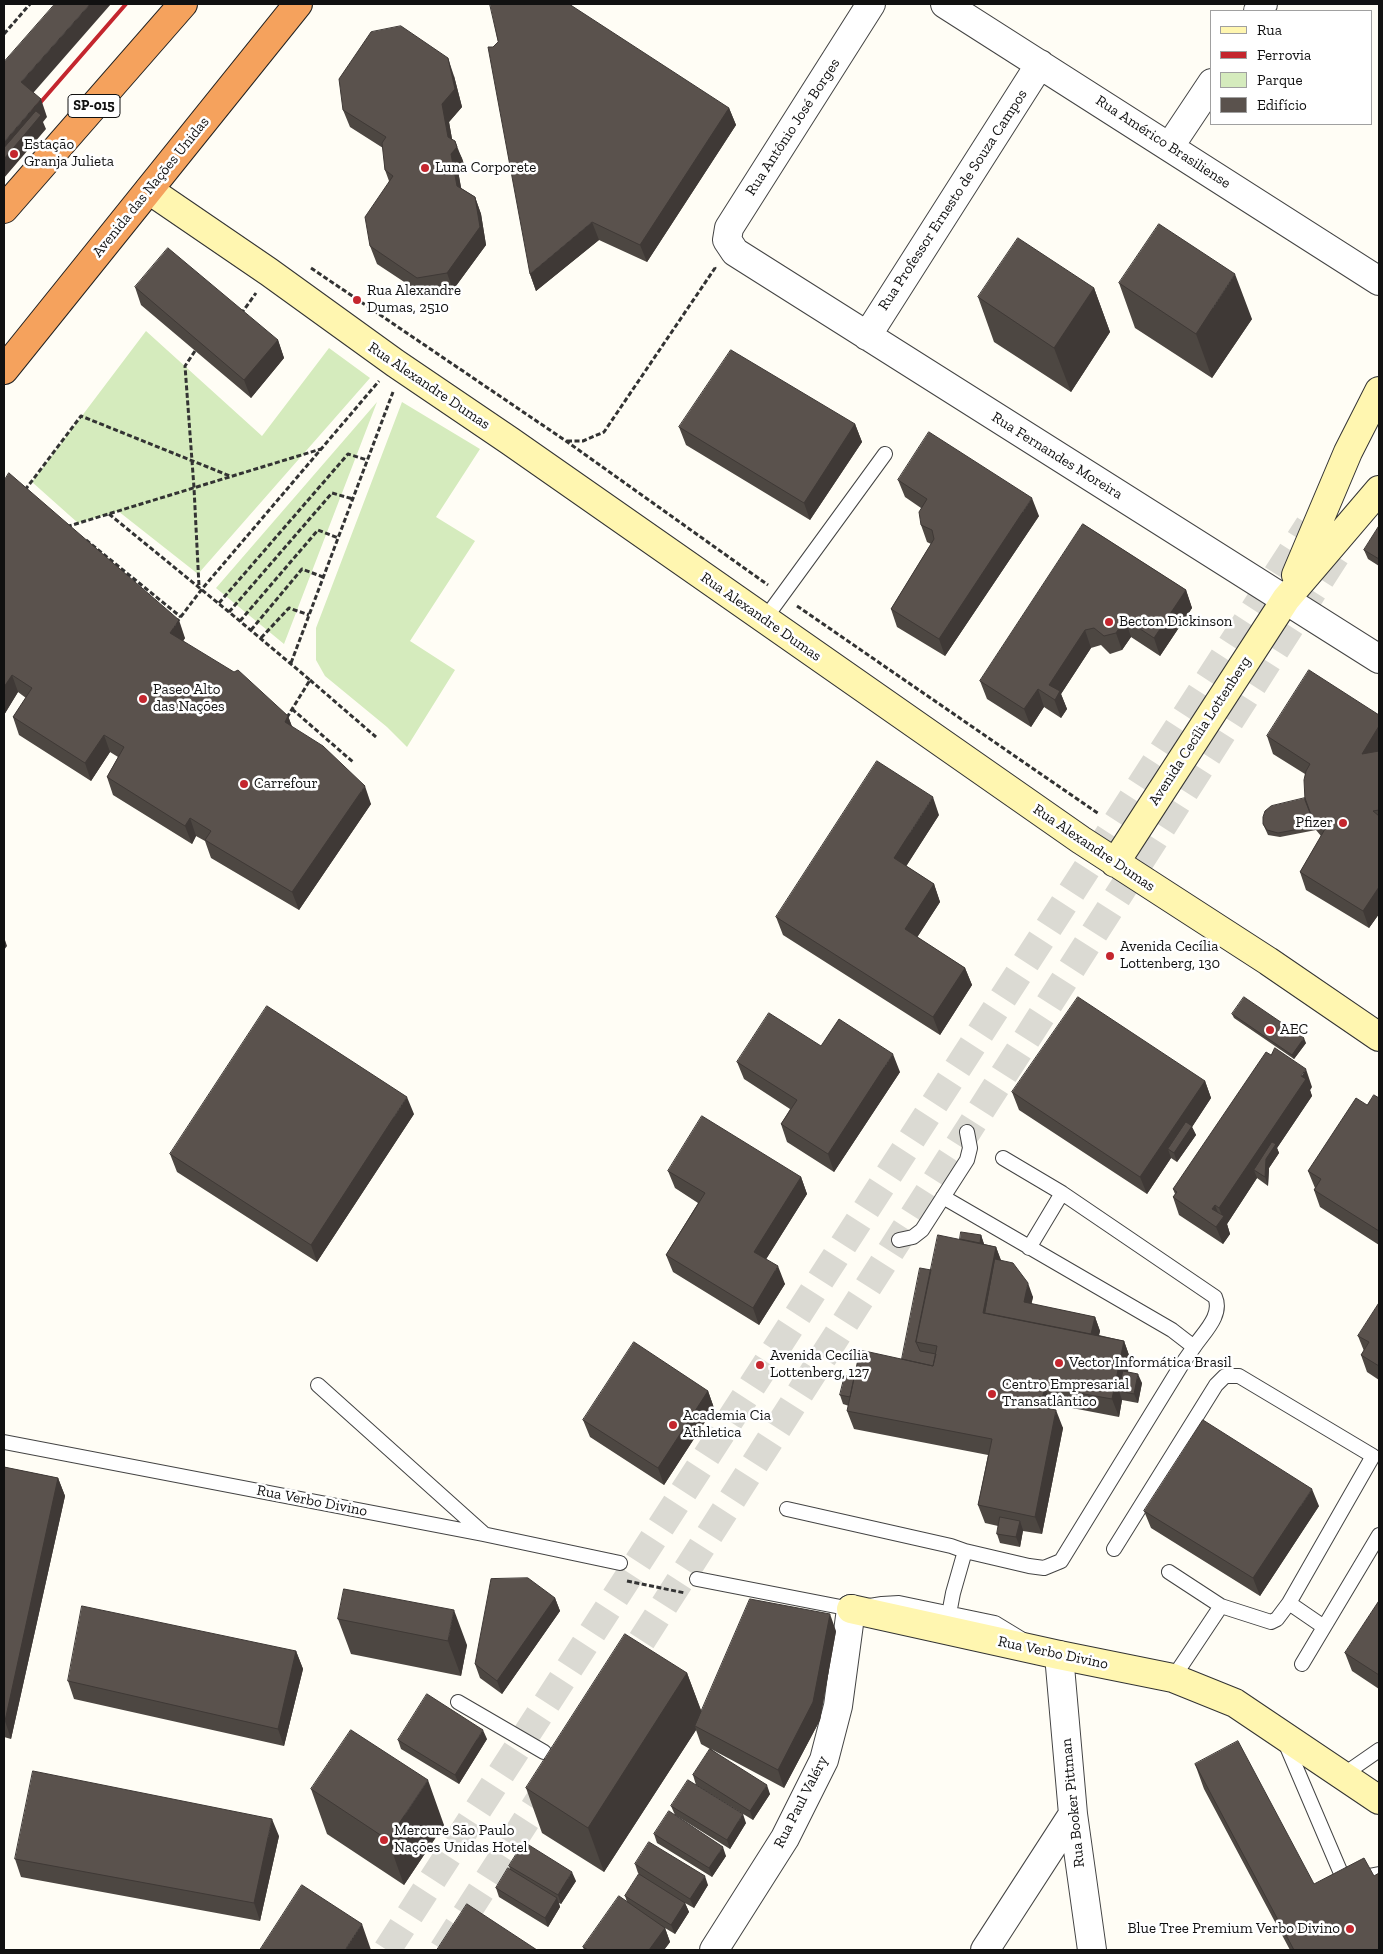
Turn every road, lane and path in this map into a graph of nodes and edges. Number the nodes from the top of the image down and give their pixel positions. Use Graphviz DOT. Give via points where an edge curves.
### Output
graph roads {
  1 [pos="30,4"];
  2 [pos="184,4"];
  3 [pos="298,4"];
  4 [pos="871,4"];
  5 [pos="945,4"];
  6 [pos="4,34"];
  7 [pos="1040,64"];
  8 [pos="1210,86"];
  9 [pos="1170,146"];
  10 [pos="148,190"];
  11 [pos="4,208"];
  12 [pos="734,252"];
  13 [pos="307,266"];
  14 [pos="268,272"];
  15 [pos="1379,281"];
  16 [pos="238,319"];
  17 [pos="866,336"];
  18 [pos="195,351"];
  19 [pos="394,363"];
  20 [pos="4,370"];
  21 [pos="1379,391"];
  22 [pos="392,395"];
  23 [pos="321,449"];
  24 [pos="885,454"];
  25 [pos="367,460"];
  26 [pos="192,461"];
  27 [pos="230,476"];
  28 [pos="19,488"];
  29 [pos="194,488"];
  30 [pos="1379,490"];
  31 [pos="353,499"];
  32 [pos="108,514"];
  33 [pos="61,520"];
  34 [pos="69,526"];
  35 [pos="76,532"];
  36 [pos="84,538"];
  37 [pos="338,538"];
  38 [pos="323,577"];
  39 [pos="200,588"];
  40 [pos="782,595"];
  41 [pos="1286,599"];
  42 [pos="219,603"];
  43 [pos="230,612"];
  44 [pos="309,615"];
  45 [pos="181,617"];
  46 [pos="240,620"];
  47 [pos="764,620"];
  48 [pos="172,627"];
  49 [pos="251,630"];
  50 [pos="261,638"];
  51 [pos="1379,659"];
  52 [pos="291,663"];
  53 [pos="310,680"];
  54 [pos="292,709"];
  55 [pos="284,724"];
  56 [pos="376,737"];
  57 [pos="353,762"];
  58 [pos="1099,814"];
  59 [pos="1115,864"];
  60 [pos="1379,1037"];
  61 [pos="967,1132"];
  62 [pos="1003,1158"];
  63 [pos="1062,1193"];
  64 [pos="943,1197"];
  65 [pos="899,1240"];
  66 [pos="1030,1248"];
  67 [pos="1194,1347"];
  68 [pos="318,1384"];
  69 [pos="4,1442"];
  70 [pos="1376,1458"];
  71 [pos="787,1509"];
  72 [pos="483,1534"];
  73 [pos="1379,1535"];
  74 [pos="1114,1549"];
  75 [pos="965,1551"];
  76 [pos="599,1558"];
  77 [pos="620,1563"];
  78 [pos="1169,1572"];
  79 [pos="701,1580"];
  80 [pos="1288,1603"];
  81 [pos="1221,1606"];
  82 [pos="851,1609"];
  83 [pos="949,1614"];
  84 [pos="1324,1627"];
  85 [pos="1048,1652"];
  86 [pos="1302,1664"];
  87 [pos="1173,1678"];
  88 [pos="458,1702"];
  89 [pos="1282,1734"];
  90 [pos="1379,1750"];
  91 [pos="544,1752"];
  92 [pos="1343,1775"];
  93 [pos="1379,1800"];
  94 [pos="1073,1814"];
  95 [pos="1379,1874"];
  96 [pos="714,1950"];
  97 [pos="985,1950"];
  98 [pos="1092,1950"];
  1 -- 6 [label="path"];
  2 -- 11 [label="highway, SP-015"];
  3 -- 10 [label="highway, Avenida das Nações Unidas"];
  4 -- 12 [label="street, Rua Antônio José Borges" via="728,228 728,240"];
  5 -- 7 [label="street, Rua Américo Brasiliense"];
  7 -- 9 [label="street, Rua Américo Brasiliense"];
  7 -- 17 [label="street, Rua Professor Ernesto de Souza Campos"];
  8 -- 9 [label="street"];
  9 -- 15 [label="street, Rua Américo Brasiliense"];
  10 -- 14 [label="street, Rua Alexandre Dumas"];
  10 -- 20 [label="highway, Avenida das Nações Unidas"];
  12 -- 17 [label="street, Rua Fernandes Moreira"];
  13 -- 40 [label="path" via="566,441"];
  14 -- 16 [label="path"];
  14 -- 19 [label="street, Rua Alexandre Dumas"];
  17 -- 41 [label="street, Rua Fernandes Moreira"];
  18 -- 26 [label="path" via="185,366"];
  19 -- 23 [label="path"];
  19 -- 47 [label="street, Rua Alexandre Dumas"];
  21 -- 41 [label="street, Avenida Cecília Lottenberg" via="1348,452"];
  22 -- 25 [label="path"];
  23 -- 27 [label="path"];
  23 -- 39 [label="path"];
  24 -- 40 [label="lane"];
  25 -- 31 [label="path"];
  25 -- 42 [label="path" via="348,454"];
  26 -- 27 [label="path"];
  26 -- 28 [label="path" via="81,416 25,491"];
  26 -- 29 [label="path"];
  27 -- 29 [label="path"];
  29 -- 32 [label="path"];
  29 -- 39 [label="path"];
  30 -- 41 [label="street, Avenida Cecília Lottenberg"];
  31 -- 37 [label="path"];
  31 -- 43 [label="path" via="332,492"];
  32 -- 34 [label="path"];
  32 -- 39 [label="path"];
  33 -- 34 [label="path"];
  34 -- 35 [label="path"];
  36 -- 45 [label="path"];
  37 -- 38 [label="path"];
  37 -- 46 [label="path" via="318,530"];
  38 -- 44 [label="path"];
  38 -- 49 [label="path" via="302,569"];
  39 -- 42 [label="path"];
  39 -- 45 [label="path"];
  40 -- 47 [label="lane"];
  40 -- 58 [label="path"];
  41 -- 51 [label="street, Rua Fernandes Moreira"];
  41 -- 59 [label="street, Avenida Cecília Lottenberg"];
  42 -- 43 [label="path"];
  43 -- 46 [label="path"];
  44 -- 50 [label="path" via="289,608"];
  44 -- 52 [label="path"];
  45 -- 48 [label="path"];
  46 -- 49 [label="path"];
  47 -- 59 [label="street, Rua Alexandre Dumas"];
  49 -- 50 [label="path"];
  50 -- 52 [label="path"];
  52 -- 53 [label="path"];
  53 -- 54 [label="path"];
  53 -- 56 [label="path"];
  54 -- 55 [label="path"];
  54 -- 57 [label="path"];
  59 -- 60 [label="street, Rua Alexandre Dumas" via="1268,961"];
  61 -- 64 [label="lane" via="970,1148 967,1160"];
  62 -- 63 [label="lane"];
  63 -- 66 [label="lane"];
  63 -- 67 [label="lane" via="1215,1297 1217,1313"];
  64 -- 65 [label="lane" via="922,1230 913,1237"];
  64 -- 66 [label="lane"];
  66 -- 67 [label="lane" via="1172,1330"];
  67 -- 75 [label="lane" via="1062,1561 1044,1568"];
  68 -- 72 [label="lane"];
  69 -- 72 [label="lane, Rua Verbo Divino"];
  70 -- 74 [label="lane" via="1239,1376 1225,1376 1216,1385"];
  70 -- 80 [label="lane"];
  71 -- 75 [label="lane"];
  72 -- 76 [label="lane, Rua Verbo Divino"];
  73 -- 84 [label="lane"];
  75 -- 83 [label="lane"];
  76 -- 77 [label="lane, Rua Verbo Divino"];
  76 -- 79 [label="path" via="602,1575 684,1593"];
  78 -- 81 [label="lane"];
  79 -- 82 [label="lane, Rua Verbo Divino"];
  80 -- 81 [label="lane" via="1277,1620 1271,1622"];
  80 -- 84 [label="lane"];
  81 -- 87 [label="lane"];
  82 -- 83 [label="lane" via="899,1603"];
  82 -- 85 [label="street, Rua Verbo Divino"];
  82 -- 96 [label="street, Rua Paul Valéry" via="838,1706 824,1760 785,1838"];
  83 -- 85 [label="lane" via="995,1623"];
  84 -- 86 [label="lane"];
  85 -- 87 [label="street, Rua Verbo Divino"];
  85 -- 94 [label="street, Rua Booker Pittman"];
  87 -- 89 [label="street, Rua Verbo Divino" via="1235,1703"];
  88 -- 91 [label="lane"];
  89 -- 92 [label="street, Rua Verbo Divino"];
  89 -- 95 [label="lane" via="1343,1878 1348,1880"];
  90 -- 92 [label="lane"];
  92 -- 93 [label="street, Rua Verbo Divino"];
  94 -- 97 [label="street"];
  94 -- 98 [label="street, Rua Booker Pittman"];
}
